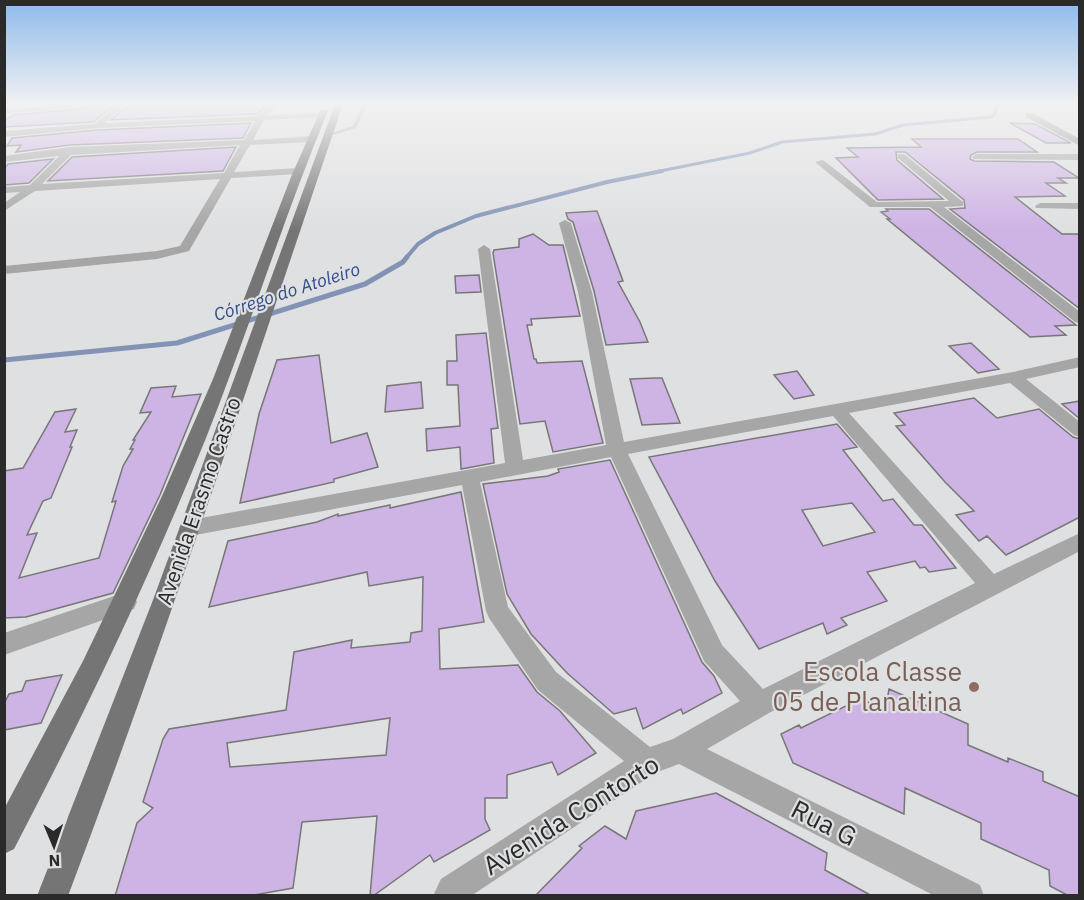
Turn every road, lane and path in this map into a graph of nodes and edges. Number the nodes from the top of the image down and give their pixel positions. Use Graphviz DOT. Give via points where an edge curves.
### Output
graph roads {
  1 [pos="74,146"];
  2 [pos="188,146"];
  3 [pos="246,146"];
  4 [pos="310,146"];
  5 [pos="324,146"];
  6 [pos="67,152"];
  7 [pos="901,156"];
  8 [pos="976,157"];
  9 [pos="1080,157"];
  10 [pos="4,159"];
  11 [pos="820,162"];
  12 [pos="298,171"];
  13 [pos="229,174"];
  14 [pos="34,187"];
  15 [pos="4,190"];
  16 [pos="933,204"];
  17 [pos="1040,206"];
  18 [pos="1080,206"];
  19 [pos="4,208"];
  20 [pos="566,223"];
  21 [pos="484,249"];
  22 [pos="4,270"];
  23 [pos="1080,319"];
  24 [pos="1080,362"];
  25 [pos="1013,377"];
  26 [pos="836,408"];
  27 [pos="1080,431"];
  28 [pos="616,449"];
  29 [pos="515,467"];
  30 [pos="469,476"];
  31 [pos="190,528"];
  32 [pos="1080,541"];
  33 [pos="991,586"];
  34 [pos="126,602"];
  35 [pos="4,644"];
  36 [pos="760,704"];
  37 [pos="680,750"];
  38 [pos="647,762"];
  39 [pos="4,840"];
  40 [pos="52,896"];
  41 [pos="448,896"];
  42 [pos="969,896"];
  1 -- 6 [label="street"];
  2 -- 6 [label="street"];
  3 -- 13 [label="street"];
  4 -- 12 [label="main road, Avenida Erasmo Castro"];
  5 -- 31 [label="main road, Avenida Erasmo Castro"];
  6 -- 10 [label="street"];
  6 -- 14 [label="street"];
  7 -- 16 [label="street" via="959,204"];
  8 -- 9 [label="street"];
  11 -- 16 [label="street" via="874,205"];
  12 -- 13 [label="street"];
  12 -- 34 [label="main road, Avenida Erasmo Castro" via="239,331"];
  13 -- 14 [label="street"];
  13 -- 22 [label="street" via="185,248 157,255"];
  14 -- 15 [label="street"];
  14 -- 19 [label="street"];
  16 -- 23 [label="street"];
  17 -- 18 [label="street"];
  20 -- 28 [label="street" via="585,291"];
  21 -- 29 [label="street"];
  24 -- 25 [label="street"];
  25 -- 26 [label="street"];
  25 -- 27 [label="street"];
  26 -- 28 [label="street"];
  26 -- 33 [label="street"];
  28 -- 29 [label="street"];
  28 -- 36 [label="street" via="713,653"];
  29 -- 30 [label="street"];
  30 -- 31 [label="street"];
  30 -- 38 [label="street" via="497,611 547,681"];
  31 -- 40 [label="main road, Avenida Erasmo Castro"];
  32 -- 33 [label="street, Avenida Contorto"];
  33 -- 36 [label="street, Avenida Contorto"];
  34 -- 35 [label="street"];
  34 -- 39 [label="main road, Avenida Erasmo Castro"];
  36 -- 37 [label="street, Avenida Contorto"];
  37 -- 38 [label="street, Avenida Contorto"];
  37 -- 42 [label="street, Rua G"];
  38 -- 41 [label="street, Avenida Contorto"];
}
